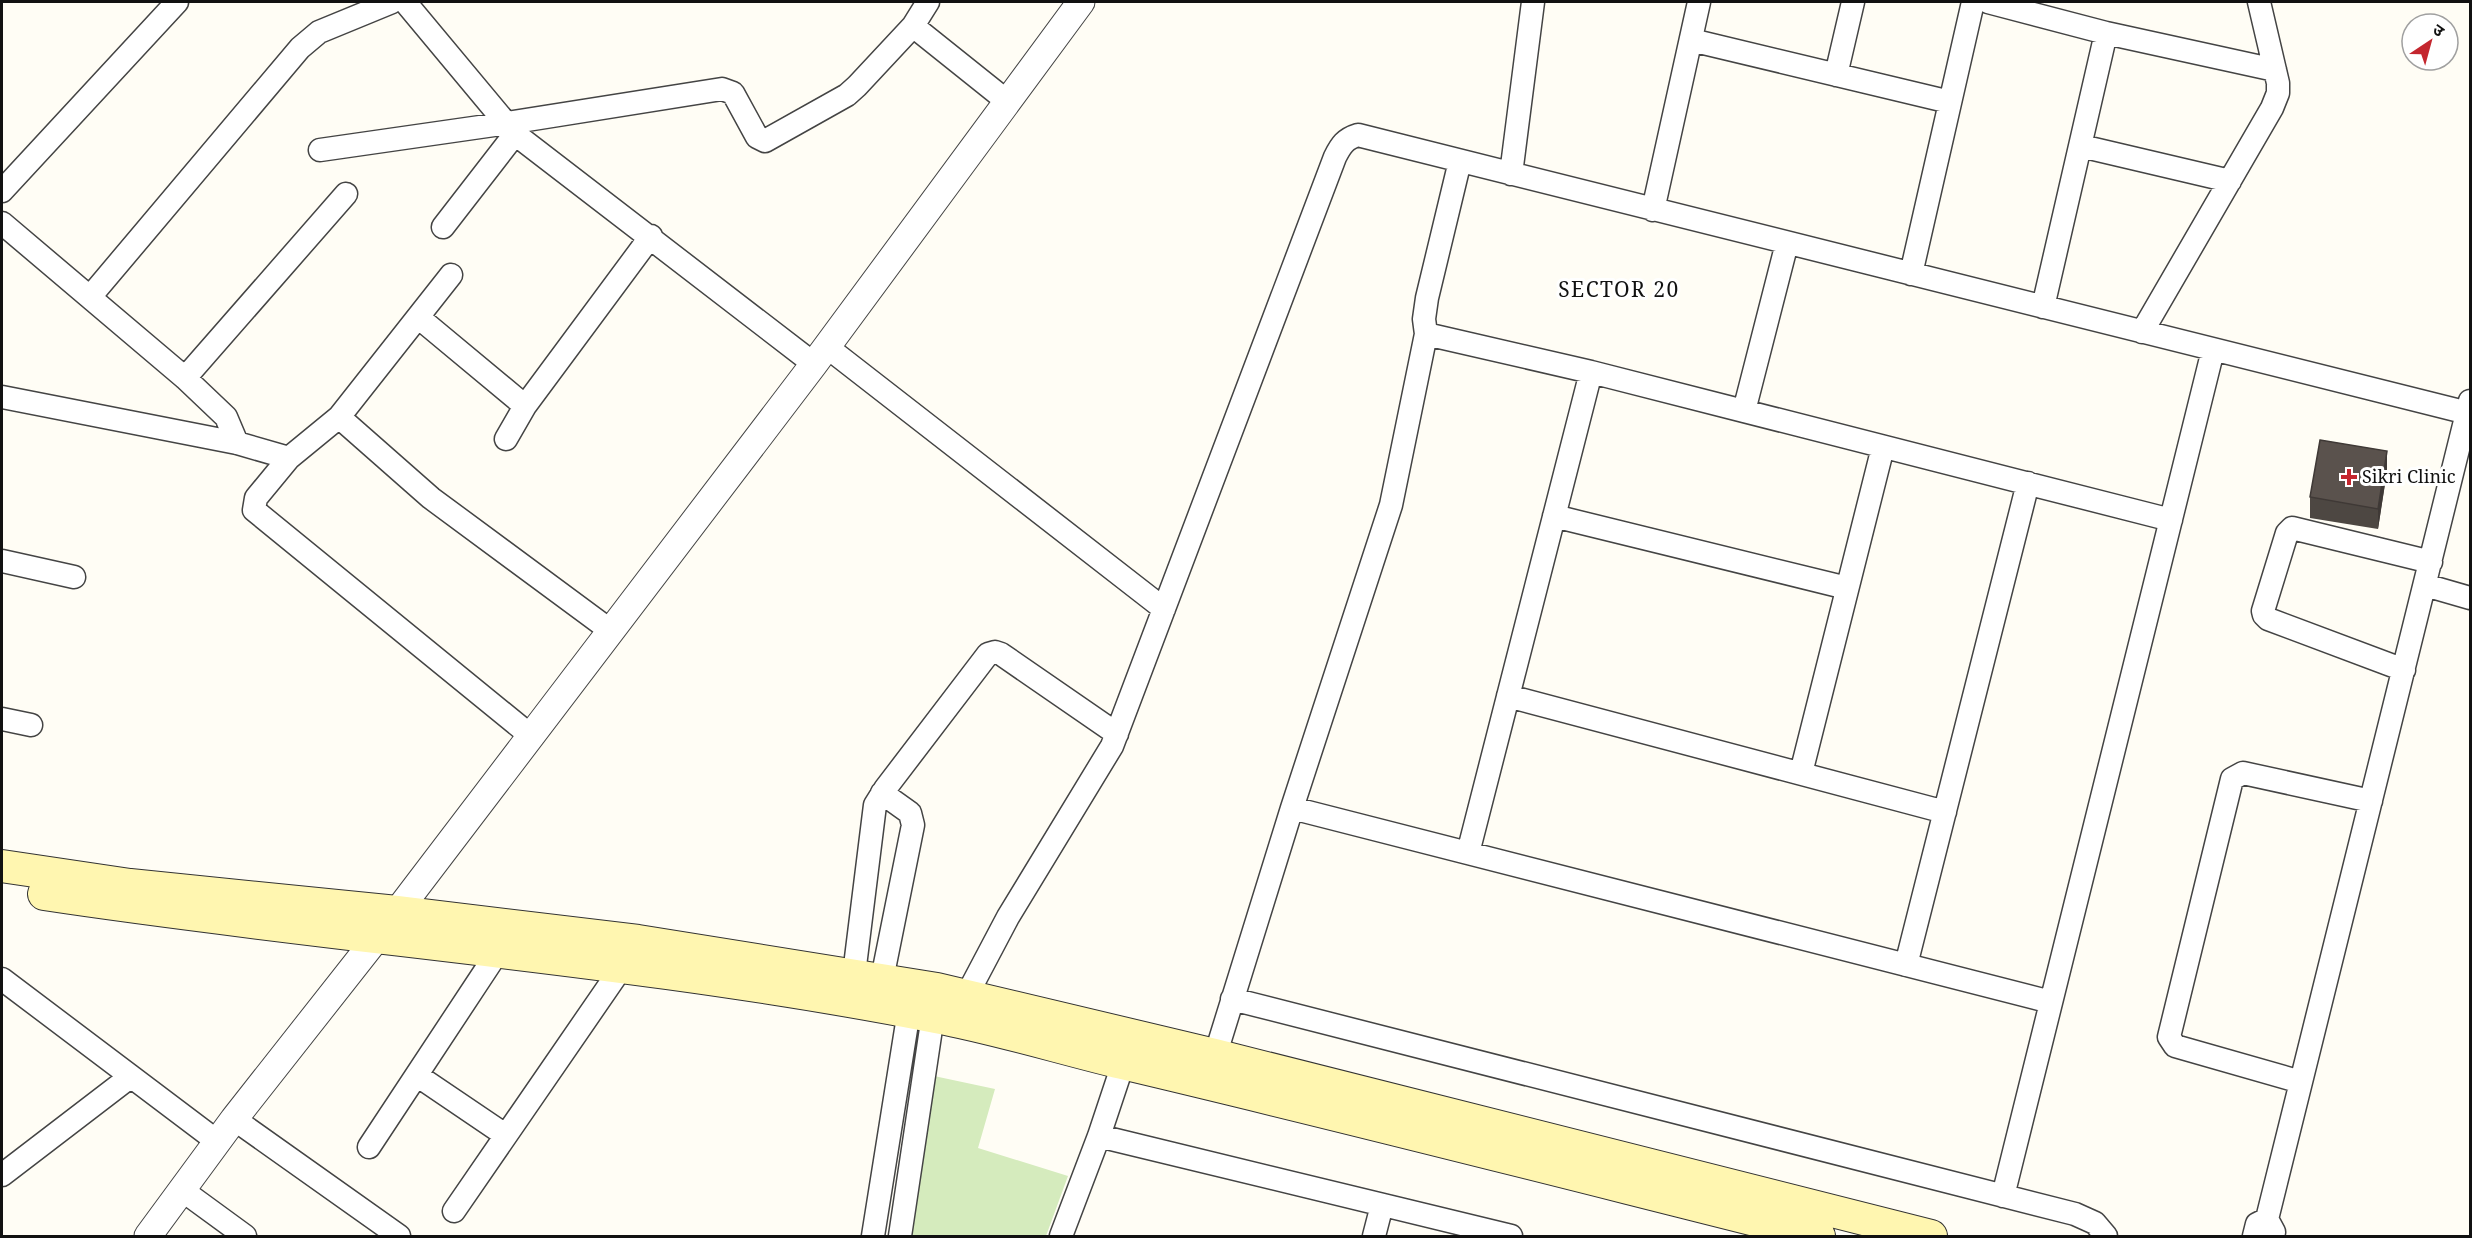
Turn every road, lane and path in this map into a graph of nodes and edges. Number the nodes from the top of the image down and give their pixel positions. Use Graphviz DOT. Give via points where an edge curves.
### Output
graph roads {
  1 [pos="177,2"];
  2 [pos="392,2"];
  3 [pos="405,2"];
  4 [pos="928,2"];
  5 [pos="1081,2"];
  6 [pos="1533,2"];
  7 [pos="1699,2"];
  8 [pos="1852,2"];
  9 [pos="1972,2"];
  10 [pos="1988,2"];
  11 [pos="2259,2"];
  12 [pos="913,26"];
  13 [pos="2106,33"];
  14 [pos="1690,40"];
  15 [pos="2275,70"];
  16 [pos="1836,75"];
  17 [pos="1008,102"];
  18 [pos="1950,102"];
  19 [pos="511,129"];
  20 [pos="2080,146"];
  21 [pos="320,150"];
  22 [pos="1460,161"];
  23 [pos="1511,174"];
  24 [pos="2230,181"];
  25 [pos="2,191"];
  26 [pos="346,194"];
  27 [pos="1653,210"];
  28 [pos="2,223"];
  29 [pos="443,227"];
  30 [pos="651,236"];
  31 [pos="1787,243"];
  32 [pos="1911,274"];
  33 [pos="451,275"];
  34 [pos="90,297"];
  35 [pos="2043,307"];
  36 [pos="418,317"];
  37 [pos="2142,332"];
  38 [pos="1426,334"];
  39 [pos="2213,350"];
  40 [pos="821,356"];
  41 [pos="1590,372"];
  42 [pos="185,378"];
  43 [pos="2,397"];
  44 [pos="525,406"];
  45 [pos="2469,407"];
  46 [pos="1744,411"];
  47 [pos="339,417"];
  48 [pos="506,439"];
  49 [pos="237,443"];
  50 [pos="1883,447"];
  51 [pos="289,458"];
  52 [pos="2028,483"];
  53 [pos="1554,516"];
  54 [pos="2170,520"];
  55 [pos="2,561"];
  56 [pos="2431,562"];
  57 [pos="74,577"];
  58 [pos="2425,585"];
  59 [pos="1847,588"];
  60 [pos="2470,598"];
  61 [pos="1164,609"];
  62 [pos="611,631"];
  63 [pos="2404,670"];
  64 [pos="1508,696"];
  65 [pos="2,719"];
  66 [pos="31,725"];
  67 [pos="1117,734"];
  68 [pos="531,736"];
  69 [pos="1801,773"];
  70 [pos="882,793"];
  71 [pos="2371,801"];
  72 [pos="1292,808"];
  73 [pos="1945,812"];
  74 [pos="1468,853"];
  75 [pos="2,866"];
  76 [pos="2,888"];
  77 [pos="397,912"];
  78 [pos="376,938"];
  79 [pos="506,940"];
  80 [pos="1905,965"];
  81 [pos="622,967"];
  82 [pos="868,977"];
  83 [pos="2,979"];
  84 [pos="1232,999"];
  85 [pos="2051,1002"];
  86 [pos="936,1003"];
  87 [pos="1127,1050"];
  88 [pos="1211,1068"];
  89 [pos="418,1076"];
  90 [pos="130,1077"];
  91 [pos="2301,1082"];
  92 [pos="234,1119"];
  93 [pos="505,1136"];
  94 [pos="1099,1136"];
  95 [pos="218,1142"];
  96 [pos="369,1147"];
  97 [pos="2,1175"];
  98 [pos="182,1190"];
  99 [pos="2003,1196"];
  100 [pos="1382,1205"];
  101 [pos="454,1211"];
  102 [pos="2264,1231"];
  103 [pos="148,1236"];
  104 [pos="245,1236"];
  105 [pos="399,1236"];
  106 [pos="873,1236"];
  107 [pos="900,1236"];
  108 [pos="1061,1236"];
  109 [pos="1374,1236"];
  110 [pos="1510,1236"];
  111 [pos="1819,1236"];
  112 [pos="1931,1236"];
  113 [pos="2106,1236"];
  1 -- 25 [label="street"];
  2 -- 34 [label="street" via="319,32 300,48"];
  3 -- 19 [label="street"];
  4 -- 12 [label="street"];
  5 -- 17 [label="street"];
  6 -- 23 [label="street"];
  7 -- 14 [label="street"];
  8 -- 16 [label="street"];
  9 -- 18 [label="street"];
  10 -- 13 [label="street"];
  11 -- 15 [label="street"];
  12 -- 17 [label="street"];
  12 -- 19 [label="street" via="847,95 765,141 757,137 733,93 726,89"];
  13 -- 15 [label="street"];
  13 -- 20 [label="street"];
  14 -- 16 [label="street"];
  14 -- 27 [label="street"];
  15 -- 24 [label="street" via="2278,93 2272,108"];
  16 -- 18 [label="street"];
  17 -- 40 [label="street"];
  18 -- 32 [label="street"];
  19 -- 21 [label="street"];
  19 -- 29 [label="street"];
  19 -- 30 [label="street"];
  20 -- 24 [label="street"];
  20 -- 35 [label="street"];
  22 -- 23 [label="street"];
  22 -- 38 [label="street" via="1426,298"];
  22 -- 61 [label="street" via="1358,135 1342,144"];
  23 -- 27 [label="street"];
  24 -- 37 [label="street"];
  26 -- 42 [label="street"];
  27 -- 31 [label="street"];
  28 -- 34 [label="street"];
  30 -- 40 [label="street"];
  30 -- 44 [label="street"];
  31 -- 32 [label="street"];
  31 -- 46 [label="street"];
  32 -- 35 [label="street"];
  33 -- 36 [label="street"];
  34 -- 42 [label="street"];
  35 -- 37 [label="street"];
  36 -- 44 [label="street"];
  36 -- 47 [label="street"];
  37 -- 39 [label="street"];
  38 -- 41 [label="street"];
  38 -- 72 [label="street" via="1391,505"];
  39 -- 45 [label="street"];
  39 -- 54 [label="street"];
  40 -- 61 [label="street"];
  40 -- 62 [label="street"];
  41 -- 46 [label="street"];
  41 -- 53 [label="street"];
  42 -- 49 [label="street" via="226,417"];
  43 -- 49 [label="street"];
  44 -- 48 [label="street"];
  45 -- 56 [label="street"];
  46 -- 50 [label="street"];
  47 -- 51 [label="street"];
  47 -- 62 [label="street" via="431,498"];
  49 -- 51 [label="street"];
  50 -- 52 [label="street"];
  50 -- 59 [label="street"];
  51 -- 68 [label="street" via="256,498 257,515"];
  52 -- 54 [label="street"];
  52 -- 73 [label="street"];
  53 -- 59 [label="street"];
  53 -- 64 [label="street"];
  54 -- 85 [label="street"];
  55 -- 57 [label="street"];
  56 -- 58 [label="street"];
  56 -- 63 [label="street" via="2292,528 2263,611 2268,619"];
  58 -- 60 [label="street"];
  58 -- 63 [label="street"];
  59 -- 69 [label="street"];
  61 -- 67 [label="street"];
  62 -- 68 [label="street"];
  63 -- 71 [label="street"];
  64 -- 69 [label="street"];
  64 -- 74 [label="street"];
  65 -- 66 [label="street"];
  67 -- 70 [label="street" via="1001,654 990,652"];
  67 -- 86 [label="street" via="1008,917"];
  68 -- 77 [label="street"];
  69 -- 73 [label="street"];
  70 -- 82 [label="street" via="873,810"];
  70 -- 82 [label="street" via="910,813 913,825"];
  71 -- 91 [label="street"];
  71 -- 91 [label="street" via="2242,773 2232,779 2169,1037 2175,1046"];
  72 -- 74 [label="street"];
  72 -- 84 [label="street"];
  73 -- 80 [label="street"];
  74 -- 80 [label="street"];
  75 -- 77 [label="main road" via="130,885"];
  76 -- 78 [label="main road"];
  77 -- 78 [label="street"];
  77 -- 79 [label="main road"];
  78 -- 79 [label="main road"];
  78 -- 92 [label="street"];
  79 -- 81 [label="main road"];
  79 -- 82 [label="main road" via="639,940"];
  79 -- 89 [label="street"];
  80 -- 85 [label="street"];
  81 -- 86 [label="main road" via="818,996"];
  81 -- 93 [label="street"];
  82 -- 86 [label="main road"];
  83 -- 90 [label="street"];
  84 -- 88 [label="street"];
  84 -- 99 [label="street"];
  85 -- 99 [label="street"];
  86 -- 87 [label="main road"];
  86 -- 106 [label="street"];
  86 -- 107 [label="street"];
  87 -- 88 [label="main road"];
  87 -- 94 [label="street"];
  88 -- 111 [label="main road"];
  88 -- 112 [label="main road"];
  89 -- 93 [label="street"];
  89 -- 96 [label="street"];
  90 -- 95 [label="street"];
  90 -- 97 [label="street"];
  91 -- 102 [label="street"];
  92 -- 95 [label="street"];
  92 -- 105 [label="street"];
  93 -- 101 [label="street"];
  94 -- 100 [label="street"];
  94 -- 108 [label="street"];
  95 -- 98 [label="street"];
  98 -- 103 [label="street"];
  98 -- 104 [label="street"];
  99 -- 113 [label="street" via="2075,1214 2094,1223"];
  100 -- 109 [label="street"];
  100 -- 110 [label="street"];
}
